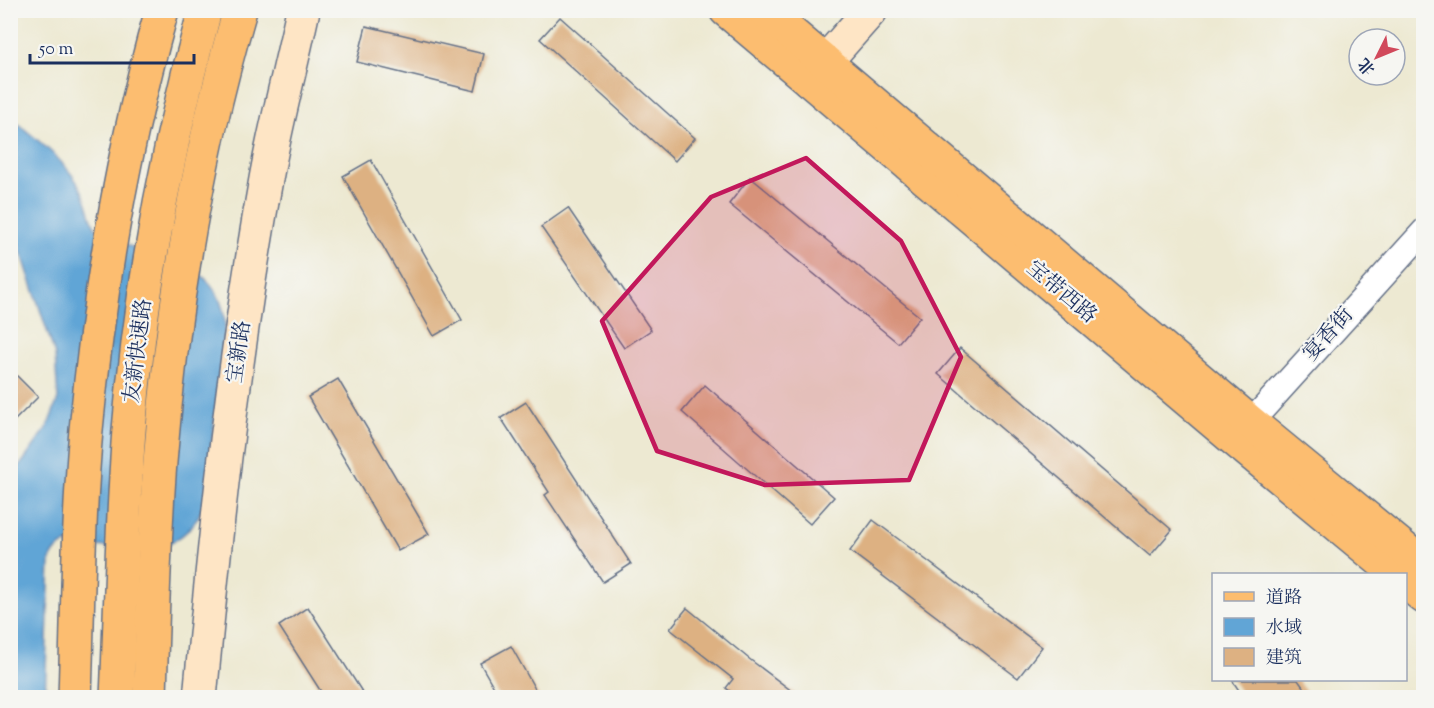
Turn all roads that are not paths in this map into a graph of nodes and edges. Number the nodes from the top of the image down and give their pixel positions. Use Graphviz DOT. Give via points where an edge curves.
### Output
graph roads {
  1 [pos="162,10"];
  2 [pos="205,10"];
  3 [pos="240,10"];
  4 [pos="303,10"];
  5 [pos="726,10"];
  6 [pos="764,10"];
  7 [pos="871,10"];
  8 [pos="817,70"];
  9 [pos="1424,231"];
  10 [pos="1242,431"];
  11 [pos="1424,565"];
  12 [pos="1396,573"];
  13 [pos="1407,583"];
  14 [pos="1424,597"];
  15 [pos="75,698"];
  16 [pos="117,698"];
  17 [pos="150,698"];
  18 [pos="200,698"];
  1 -- 15 [label="main road, 友新快速路" via="129,144 95,343 85,443"];
  2 -- 16 [label="main road, 友新快速路" via="171,150 138,345 127,461"];
  3 -- 17 [label="main road" via="208,139 176,315 160,461"];
  4 -- 18 [label="street, 宝新路" via="266,178 239,351"];
  5 -- 8 [label="main road, 宝带西路"];
  6 -- 8 [label="main road, 宝带西路"];
  7 -- 8 [label="street"];
  8 -- 10 [label="main road, 宝带西路"];
  9 -- 10 [label="street, 宴香街"];
  10 -- 11 [label="main road, 宝带西路"];
  10 -- 12 [label="main road, 宝带西路"];
  13 -- 14 [label="main road"];
}
